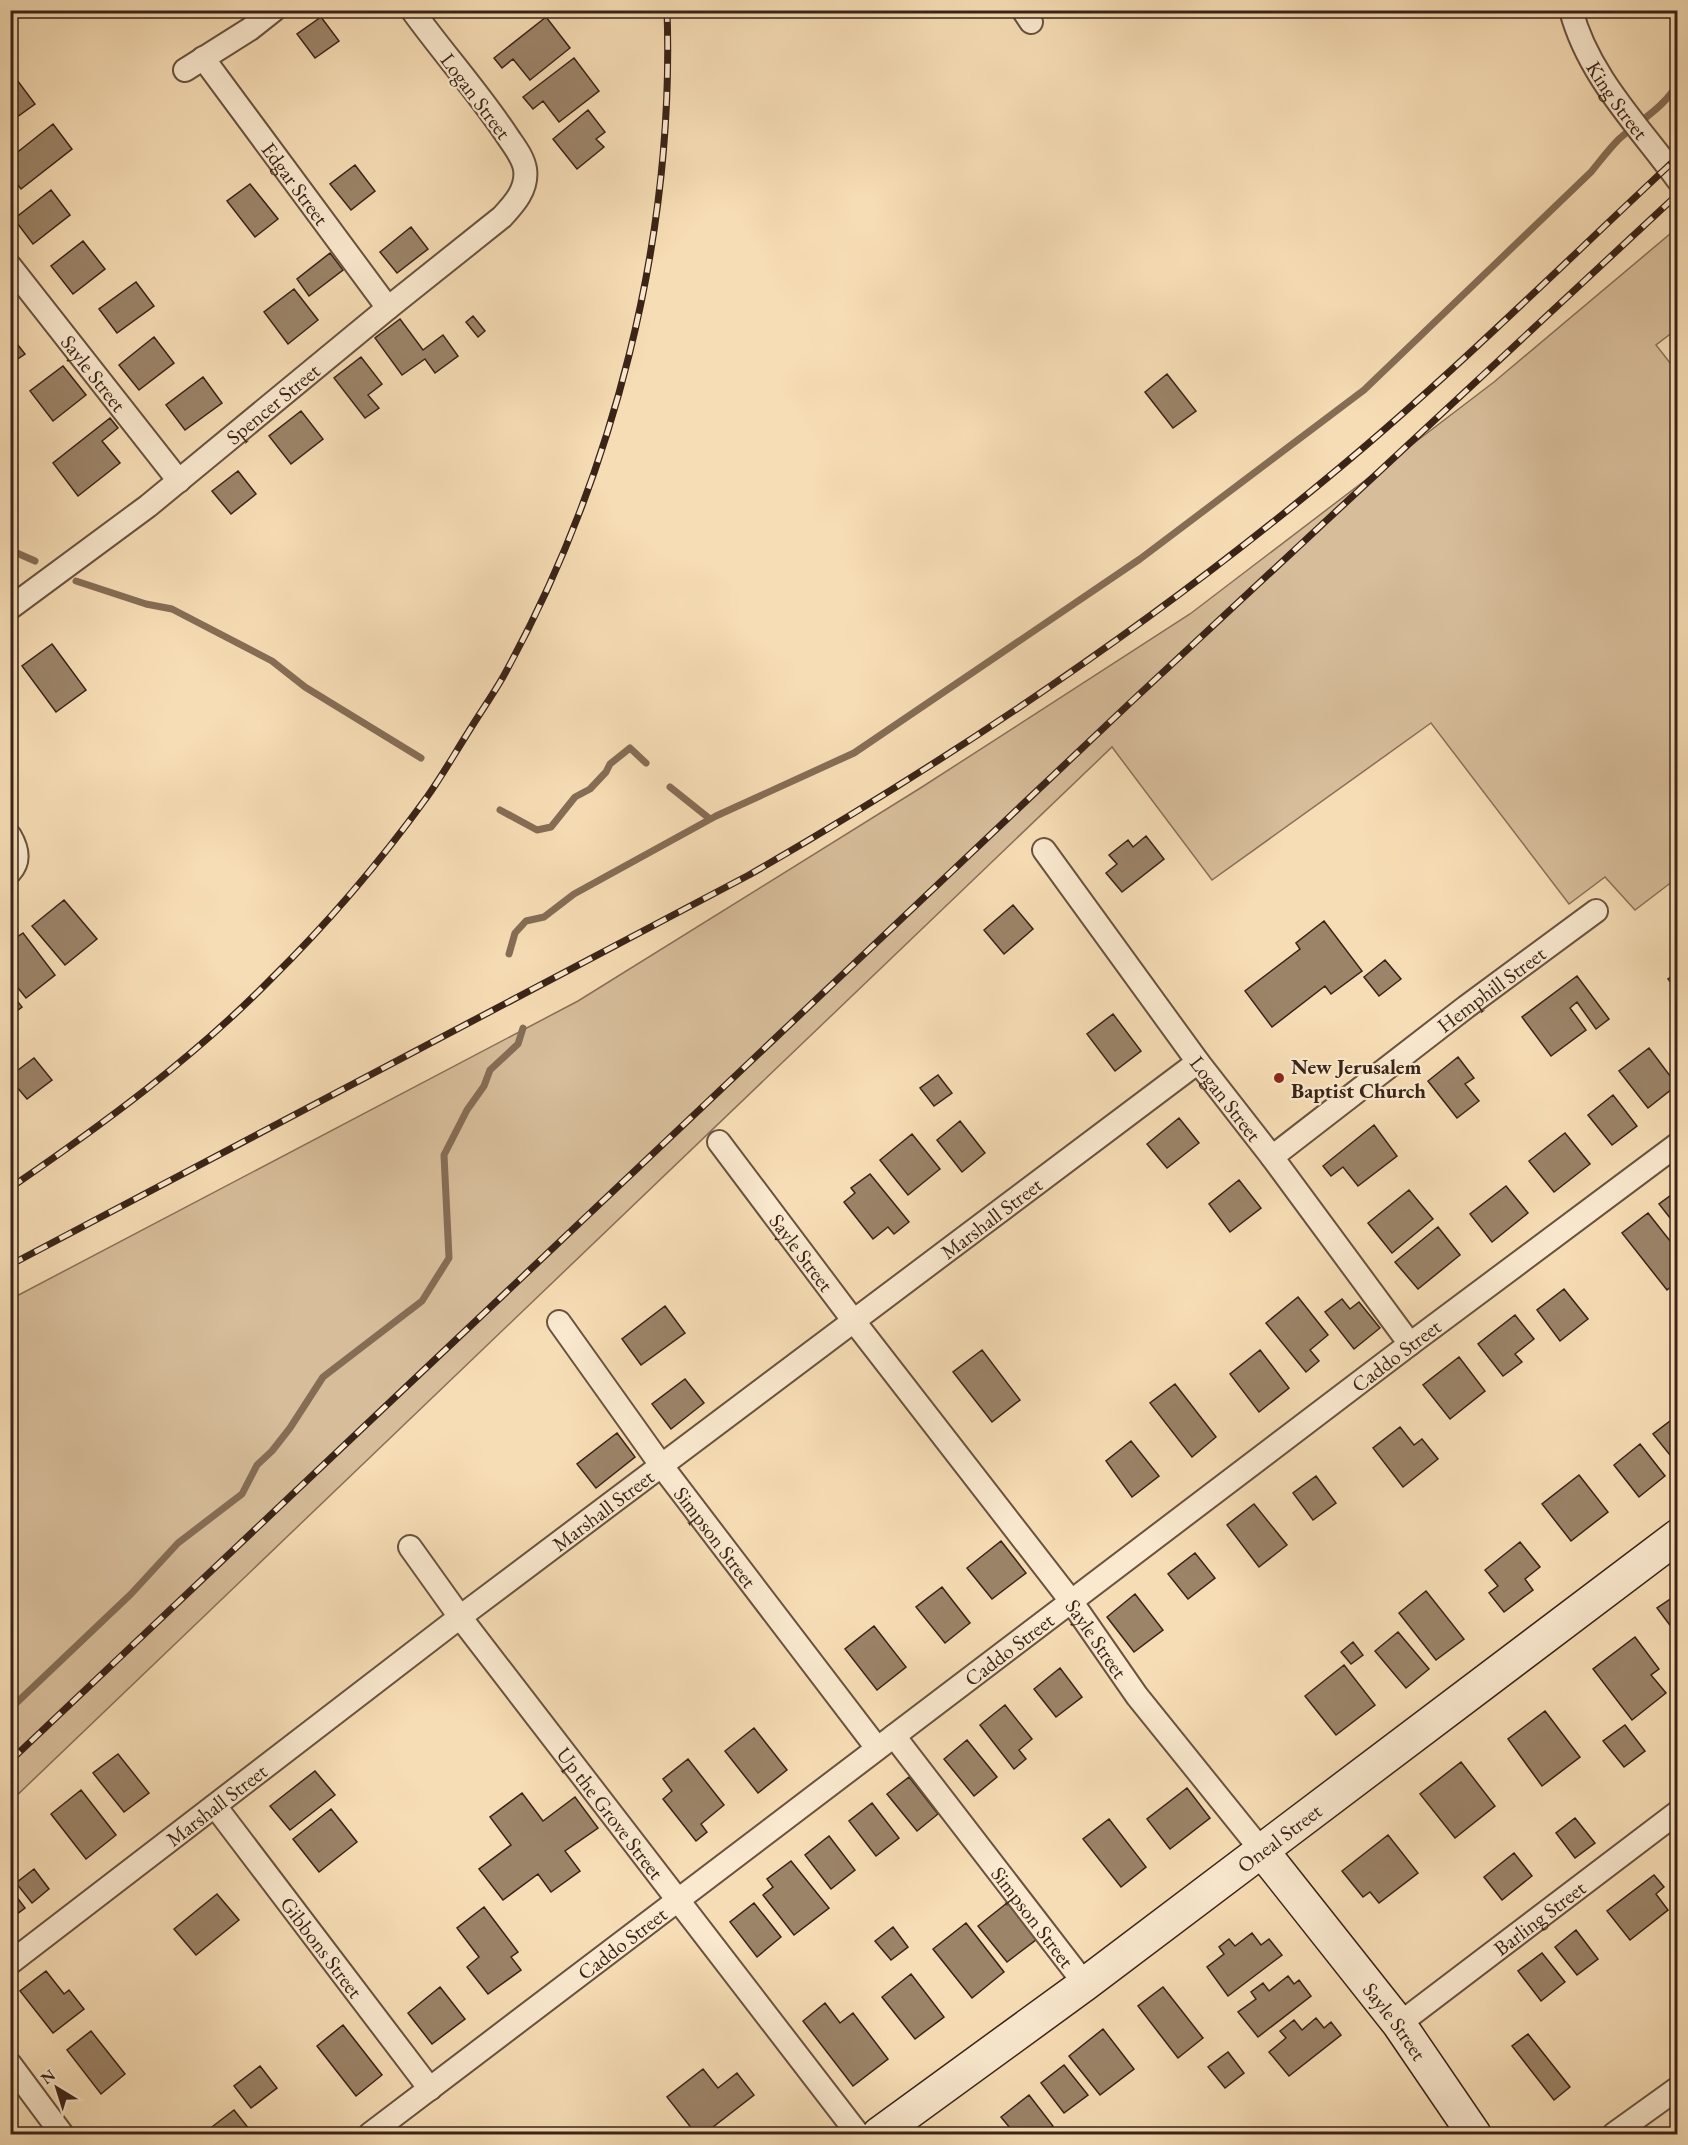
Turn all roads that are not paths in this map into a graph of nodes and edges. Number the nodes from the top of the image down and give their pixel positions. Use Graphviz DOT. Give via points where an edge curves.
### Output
graph roads {
  1 [pos="274,10"];
  2 [pos="412,10"];
  3 [pos="1571,10"];
  4 [pos="1677,180"];
  5 [pos="524,187"];
  6 [pos="10,266"];
  7 [pos="388,308"];
  8 [pos="179,481"];
  9 [pos="10,608"];
  10 [pos="10,836"];
  11 [pos="1044,850"];
  12 [pos="13,869"];
  13 [pos="1596,911"];
  14 [pos="1198,1062"];
  15 [pos="719,1142"];
  16 [pos="1675,1151"];
  17 [pos="1272,1157"];
  18 [pos="853,1320"];
  19 [pos="559,1322"];
  20 [pos="1410,1344"];
  21 [pos="661,1465"];
  22 [pos="1677,1536"];
  23 [pos="410,1547"];
  24 [pos="1071,1601"];
  25 [pos="460,1617"];
  26 [pos="886,1742"];
  27 [pos="215,1806"];
  28 [pos="1677,1812"];
  29 [pos="1262,1851"];
  30 [pos="677,1900"];
  31 [pos="10,1963"];
  32 [pos="1085,1983"];
  33 [pos="1399,2024"];
  34 [pos="10,2064"];
  35 [pos="1677,2088"];
  36 [pos="430,2089"];
  37 [pos="62,2134"];
  38 [pos="370,2134"];
  39 [pos="858,2134"];
  40 [pos="879,2134"];
  41 [pos="1474,2134"];
  42 [pos="1614,2134"];
  1 -- 7 [label="street, Edgar Street" via="194,64"];
  2 -- 5 [label="street, Logan Street" via="520,155 525,170"];
  3 -- 4 [label="street, King Street" via="1586,50 1620,106"];
  5 -- 7 [label="street, Spencer Street" via="502,217"];
  6 -- 8 [label="street, Sayle Street"];
  7 -- 8 [label="street, Spencer Street"];
  8 -- 9 [label="street, Spencer Street"];
  10 -- 12 [label="street" via="17,854"];
  11 -- 14 [label="street, Logan Street"];
  13 -- 17 [label="street, Hemphill Street"];
  14 -- 17 [label="street, Logan Street"];
  14 -- 18 [label="street, Marshall Street"];
  15 -- 18 [label="street, Sayle Street"];
  16 -- 20 [label="street, Caddo Street"];
  17 -- 20 [label="street, Logan Street"];
  18 -- 21 [label="street, Marshall Street"];
  18 -- 24 [label="street, Sayle Street"];
  19 -- 21 [label="street, Simpson Street"];
  20 -- 24 [label="street, Caddo Street"];
  21 -- 25 [label="street, Marshall Street"];
  21 -- 26 [label="street, Simpson Street"];
  22 -- 29 [label="street, Oneal Street"];
  23 -- 25 [label="street, Up the Grove Street"];
  24 -- 26 [label="street, Caddo Street"];
  24 -- 29 [label="street, Sayle Street" via="1137,1696"];
  25 -- 27 [label="street, Marshall Street"];
  25 -- 30 [label="street, Up the Grove Street"];
  26 -- 30 [label="street, Caddo Street"];
  26 -- 32 [label="street, Simpson Street"];
  27 -- 31 [label="street, Marshall Street"];
  27 -- 36 [label="street, Gibbons Street"];
  28 -- 33 [label="street, Barling Street"];
  29 -- 32 [label="street, Oneal Street"];
  29 -- 33 [label="street, Sayle Street"];
  30 -- 36 [label="street, Caddo Street"];
  30 -- 39 [label="street, Up the Grove Street"];
  32 -- 40 [label="street, Oneal Street"];
  33 -- 41 [label="street, Sayle Street"];
  34 -- 37 [label="street"];
  35 -- 42 [label="street"];
  36 -- 38 [label="street, Caddo Street"];
}
